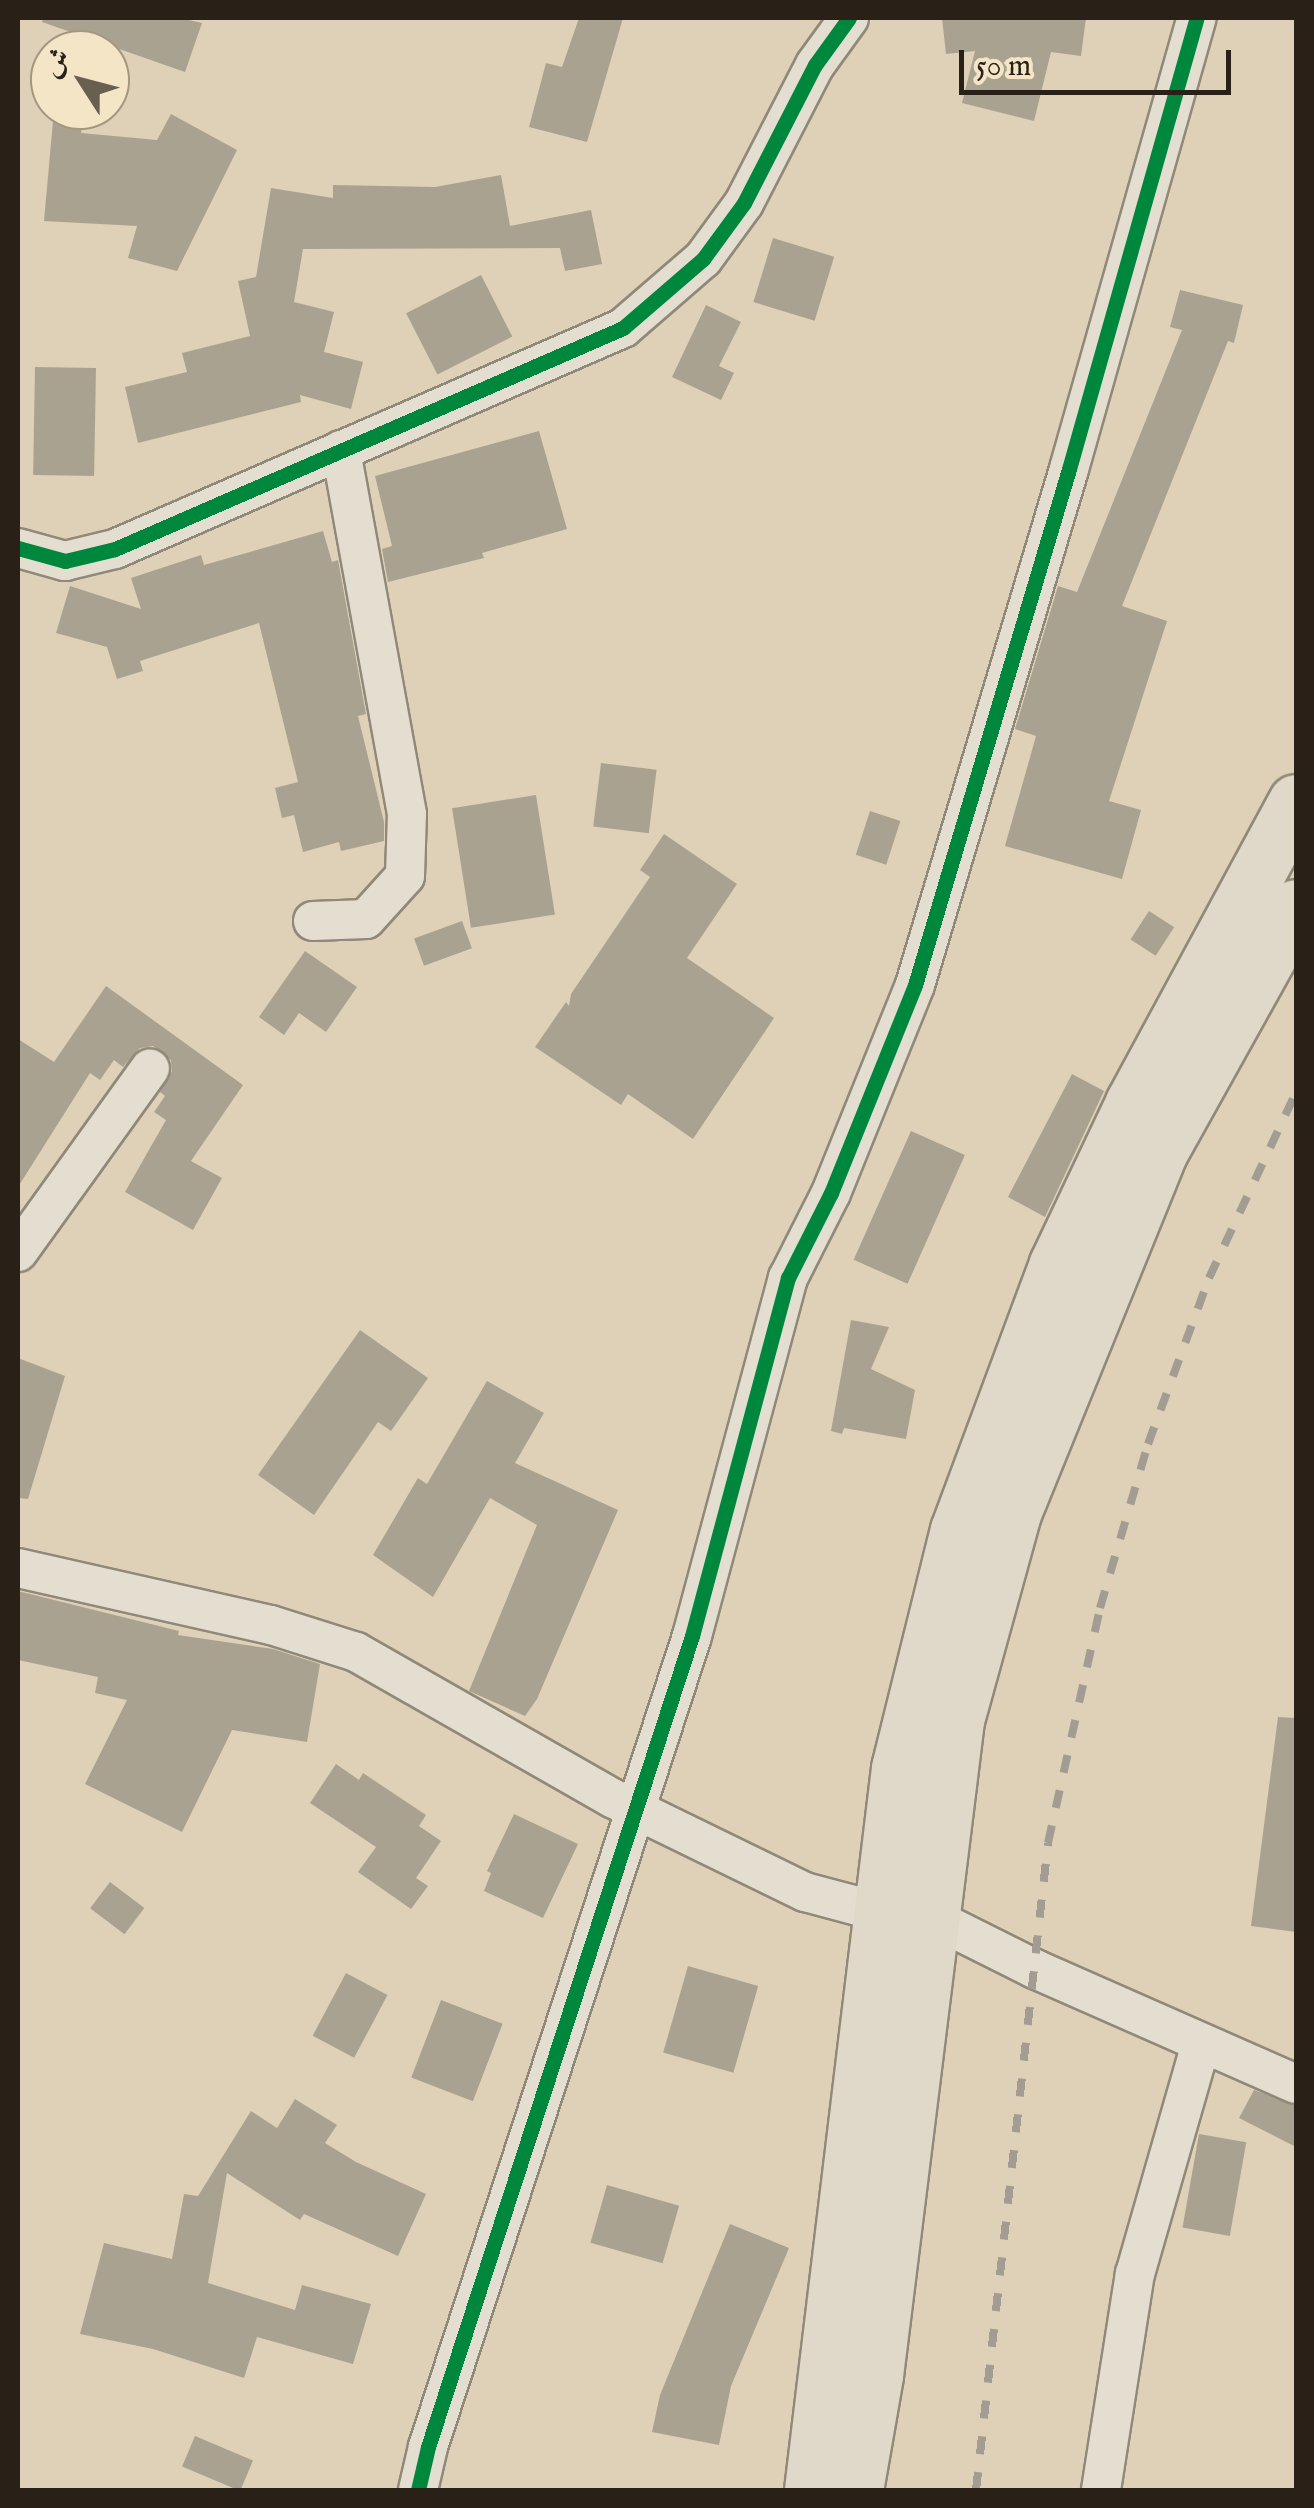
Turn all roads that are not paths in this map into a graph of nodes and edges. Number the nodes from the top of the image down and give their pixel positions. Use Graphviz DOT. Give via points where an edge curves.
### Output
graph roads {
  1 [pos="849,18"];
  2 [pos="1197,18"];
  3 [pos="340,450"];
  4 [pos="18,548"];
  5 [pos="1296,802"];
  6 [pos="1296,907"];
  7 [pos="313,921"];
  8 [pos="150,1068"];
  9 [pos="18,1252"];
  10 [pos="18,1568"];
  11 [pos="634,1808"];
  12 [pos="904,1914"];
  13 [pos="1201,2044"];
  14 [pos="1296,2084"];
  15 [pos="418,2490"];
  16 [pos="812,2490"];
  17 [pos="855,2490"];
  18 [pos="1101,2490"];
  1 -- 3 [label="street" via="815,65 744,203 690,271 622,328"];
  2 -- 11 [label="street" via="916,985 831,1193 788,1278 692,1636"];
  3 -- 4 [label="street" via="115,549 65,561"];
  3 -- 7 [label="street" via="407,814 405,876 366,919"];
  5 -- 12 [label="highway" via="1133,1103 1057,1264 958,1530 899,1768"];
  6 -- 12 [label="highway" via="1160,1151 1013,1513"];
  8 -- 9 [label="street"];
  10 -- 11 [label="street" via="271,1624 356,1652"];
  11 -- 12 [label="street" via="805,1892"];
  11 -- 15 [label="street"];
  12 -- 13 [label="street"];
  12 -- 16 [label="highway"];
  12 -- 17 [label="highway" via="884,2303"];
  13 -- 14 [label="street"];
  13 -- 18 [label="street" via="1135,2274"];
}
